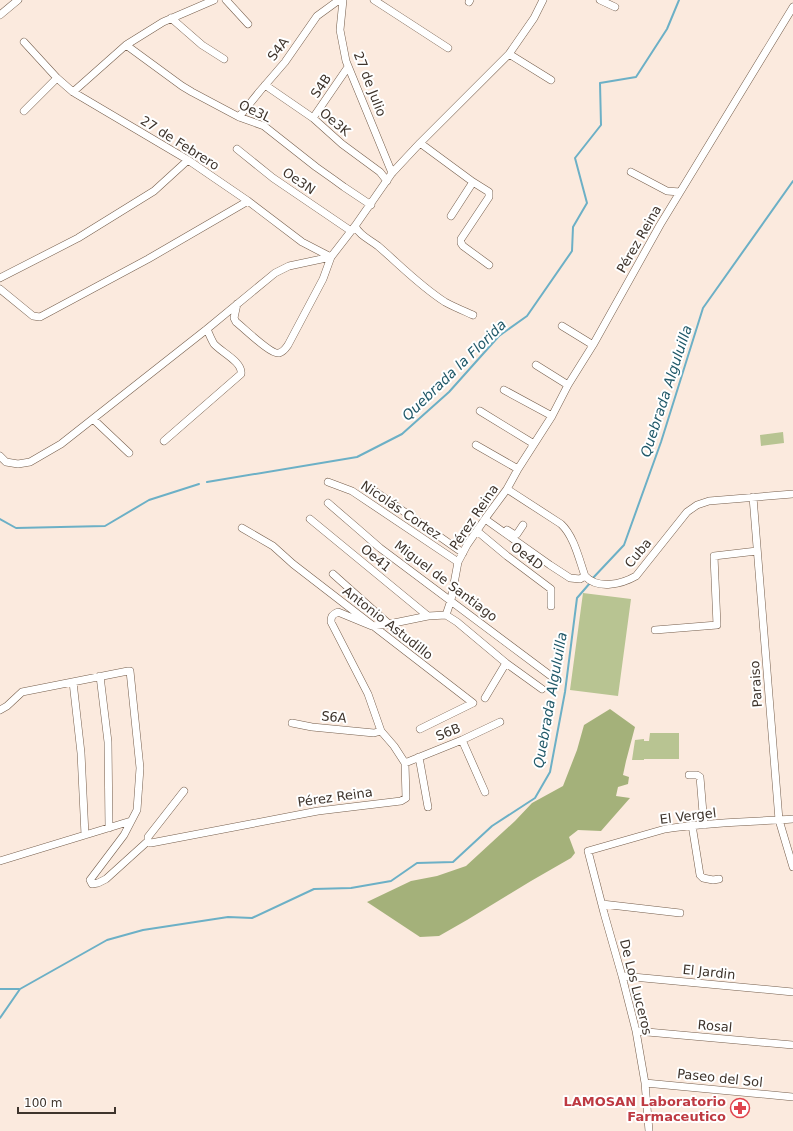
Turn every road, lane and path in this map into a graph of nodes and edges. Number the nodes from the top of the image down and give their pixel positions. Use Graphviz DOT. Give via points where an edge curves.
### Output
graph roads {
  1 [pos="18,0"];
  2 [pos="214,0"];
  3 [pos="226,0"];
  4 [pos="339,0"];
  5 [pos="343,0"];
  6 [pos="374,0"];
  7 [pos="543,0"];
  8 [pos="600,0"];
  9 [pos="616,7"];
  10 [pos="793,7"];
  11 [pos="0,15"];
  12 [pos="171,18"];
  13 [pos="248,24"];
  14 [pos="24,42"];
  15 [pos="126,44"];
  16 [pos="448,48"];
  17 [pos="509,54"];
  18 [pos="224,59"];
  19 [pos="348,67"];
  20 [pos="57,78"];
  21 [pos="551,80"];
  22 [pos="265,85"];
  23 [pos="73,92"];
  24 [pos="24,111"];
  25 [pos="240,117"];
  26 [pos="313,118"];
  27 [pos="420,143"];
  28 [pos="237,149"];
  29 [pos="188,160"];
  30 [pos="631,172"];
  31 [pos="392,173"];
  32 [pos="387,181"];
  33 [pos="473,182"];
  34 [pos="680,192"];
  35 [pos="248,202"];
  36 [pos="370,205"];
  37 [pos="451,216"];
  38 [pos="353,228"];
  39 [pos="331,257"];
  40 [pos="489,265"];
  41 [pos="0,278"];
  42 [pos="0,289"];
  43 [pos="237,304"];
  44 [pos="473,315"];
  45 [pos="562,326"];
  46 [pos="207,329"];
  47 [pos="593,344"];
  48 [pos="536,365"];
  49 [pos="568,385"];
  50 [pos="504,390"];
  51 [pos="480,411"];
  52 [pos="552,416"];
  53 [pos="93,419"];
  54 [pos="164,441"];
  55 [pos="476,444"];
  56 [pos="534,444"];
  57 [pos="129,453"];
  58 [pos="0,456"];
  59 [pos="518,469"];
  60 [pos="328,482"];
  61 [pos="507,489"];
  62 [pos="376,492"];
  63 [pos="793,494"];
  64 [pos="752,497"];
  65 [pos="328,503"];
  66 [pos="486,518"];
  67 [pos="310,519"];
  68 [pos="523,525"];
  69 [pos="242,528"];
  70 [pos="477,531"];
  71 [pos="757,551"];
  72 [pos="463,553"];
  73 [pos="458,562"];
  74 [pos="333,574"];
  75 [pos="585,576"];
  76 [pos="451,600"];
  77 [pos="551,606"];
  78 [pos="446,615"];
  79 [pos="428,616"];
  80 [pos="389,624"];
  81 [pos="372,626"];
  82 [pos="655,630"];
  83 [pos="506,663"];
  84 [pos="100,676"];
  85 [pos="551,676"];
  86 [pos="73,682"];
  87 [pos="542,689"];
  88 [pos="485,698"];
  89 [pos="0,710"];
  90 [pos="500,722"];
  91 [pos="292,723"];
  92 [pos="420,729"];
  93 [pos="378,732"];
  94 [pos="462,740"];
  95 [pos="419,757"];
  96 [pos="405,763"];
  97 [pos="689,775"];
  98 [pos="184,791"];
  99 [pos="485,792"];
  100 [pos="428,807"];
  101 [pos="778,820"];
  102 [pos="793,820"];
  103 [pos="131,821"];
  104 [pos="692,825"];
  105 [pos="704,825"];
  106 [pos="109,828"];
  107 [pos="85,835"];
  108 [pos="148,841"];
  109 [pos="588,851"];
  110 [pos="0,861"];
  111 [pos="793,866"];
  112 [pos="719,879"];
  113 [pos="602,904"];
  114 [pos="680,913"];
  115 [pos="622,976"];
  116 [pos="793,992"];
  117 [pos="636,1031"];
  118 [pos="793,1045"];
  119 [pos="645,1083"];
  120 [pos="793,1097"];
  121 [pos="649,1131"];
  1 -- 11 [label="street"];
  2 -- 12 [label="street"];
  3 -- 13 [label="street"];
  4 -- 22 [label="street, S4A" via="317,16 285,62"];
  5 -- 19 [label="street, 27 de Julio" via="340,30"];
  6 -- 16 [label="street"];
  7 -- 17 [label="street"];
  8 -- 9 [label="street"];
  10 -- 34 [label="street, Pérez Reina"];
  12 -- 15 [label="street"];
  12 -- 18 [label="street" via="202,45"];
  14 -- 20 [label="street, 27 de Febrero"];
  15 -- 23 [label="street"];
  15 -- 25 [label="street, Oe3L" via="182,86"];
  17 -- 21 [label="street"];
  17 -- 27 [label="street"];
  19 -- 26 [label="street, S4B"];
  19 -- 31 [label="street, 27 de Julio"];
  20 -- 23 [label="street, 27 de Febrero"];
  20 -- 24 [label="street"];
  22 -- 25 [label="street, S4A"];
  22 -- 26 [label="street, Oe3K"];
  23 -- 29 [label="street, 27 de Febrero"];
  25 -- 36 [label="street, Oe3L" via="264,126"];
  26 -- 32 [label="street, Oe3K" via="342,144 380,172"];
  27 -- 31 [label="street"];
  27 -- 33 [label="street"];
  28 -- 38 [label="street, Oe3N" via="274,178"];
  29 -- 35 [label="street, 27 de Febrero"];
  29 -- 41 [label="street" via="154,191 129,207 78,238"];
  30 -- 34 [label="street" via="667,191"];
  31 -- 32 [label="street"];
  32 -- 36 [label="street"];
  33 -- 37 [label="street"];
  33 -- 40 [label="street" via="488,192 489,196 461,239 461,243"];
  34 -- 47 [label="street, Pérez Reina"];
  35 -- 39 [label="street, 27 de Febrero" via="302,242"];
  35 -- 42 [label="street" via="40,317 33,316"];
  36 -- 38 [label="street"];
  38 -- 39 [label="street"];
  38 -- 44 [label="street, Oe3N" via="445,302"];
  39 -- 43 [label="street" via="289,266 276,273"];
  39 -- 43 [label="street" via="323,279 288,345 279,353 268,349 236,322 234,318"];
  43 -- 46 [label="street"];
  45 -- 47 [label="street"];
  46 -- 53 [label="street"];
  46 -- 54 [label="street" via="212,342 237,363 241,374"];
  47 -- 49 [label="street, Pérez Reina"];
  48 -- 49 [label="street"];
  49 -- 52 [label="street, Pérez Reina"];
  50 -- 52 [label="street"];
  51 -- 56 [label="street"];
  52 -- 56 [label="street, Pérez Reina"];
  53 -- 57 [label="street"];
  53 -- 58 [label="street" via="61,444 30,462 6,462"];
  55 -- 59 [label="street"];
  56 -- 59 [label="street, Pérez Reina"];
  59 -- 61 [label="street, Pérez Reina"];
  60 -- 73 [label="street, Nicolás Cortez" via="352,491"];
  61 -- 66 [label="street, Pérez Reina"];
  61 -- 75 [label="street" via="567,529"];
  62 -- 72 [label="street"];
  63 -- 64 [label="street, Cuba"];
  64 -- 71 [label="street, Paraiso"];
  64 -- 75 [label="street, Cuba" via="709,501 686,512 636,576 627,581 601,584"];
  65 -- 76 [label="street, Miguel de Santiago" via="380,548"];
  66 -- 68 [label="street" via="515,535"];
  66 -- 70 [label="street, Pérez Reina"];
  66 -- 75 [label="street" via="528,551 570,578 580,579"];
  67 -- 79 [label="street, Oe41"];
  69 -- 81 [label="street, Antonio Astudillo" via="272,546"];
  70 -- 72 [label="street, Pérez Reina"];
  70 -- 77 [label="street, Oe4D" via="551,589"];
  71 -- 82 [label="street" via="714,556 717,625"];
  71 -- 101 [label="street, Paraiso"];
  72 -- 73 [label="street, Pérez Reina"];
  73 -- 76 [label="street, Pérez Reina"];
  74 -- 80 [label="street"];
  76 -- 78 [label="street, Pérez Reina"];
  76 -- 85 [label="street, Miguel de Santiago"];
  78 -- 79 [label="street"];
  78 -- 83 [label="street"];
  79 -- 80 [label="street"];
  80 -- 81 [label="street"];
  81 -- 92 [label="street, Antonio Astudillo" via="473,703"];
  81 -- 93 [label="street" via="338,612 331,618 368,694"];
  83 -- 87 [label="street"];
  83 -- 88 [label="street"];
  84 -- 86 [label="street"];
  84 -- 103 [label="street" via="130,671 140,768 137,810"];
  84 -- 106 [label="street" via="108,742"];
  86 -- 89 [label="street" via="22,692"];
  86 -- 107 [label="street" via="81,752"];
  90 -- 94 [label="street, S6B"];
  91 -- 93 [label="street, S6A"];
  93 -- 96 [label="street" via="394,746"];
  94 -- 95 [label="street, S6B"];
  94 -- 99 [label="street"];
  95 -- 96 [label="street, S6B"];
  95 -- 100 [label="street"];
  96 -- 108 [label="street, Pérez Reina" via="406,798 401,801 318,810 152,843"];
  97 -- 105 [label="street" via="700,777"];
  98 -- 108 [label="street" via="148,837"];
  101 -- 102 [label="street, El Vergel"];
  101 -- 105 [label="street, El Vergel"];
  101 -- 111 [label="street, Paraiso"];
  103 -- 106 [label="street"];
  103 -- 108 [label="street" via="124,835 90,880 92,884 106,879"];
  104 -- 105 [label="street, El Vergel"];
  104 -- 109 [label="street, El Vergel" via="665,829"];
  104 -- 112 [label="street" via="700,875 703,878"];
  106 -- 107 [label="street"];
  107 -- 110 [label="street"];
  109 -- 113 [label="street, De Los Luceros"];
  113 -- 114 [label="street"];
  113 -- 115 [label="street, De Los Luceros"];
  115 -- 116 [label="street, El Jardin"];
  115 -- 117 [label="street, De Los Luceros"];
  117 -- 118 [label="street, Rosal"];
  117 -- 119 [label="street, De Los Luceros"];
  119 -- 120 [label="street, Paseo del Sol"];
  119 -- 121 [label="street, De Los Luceros"];
}
